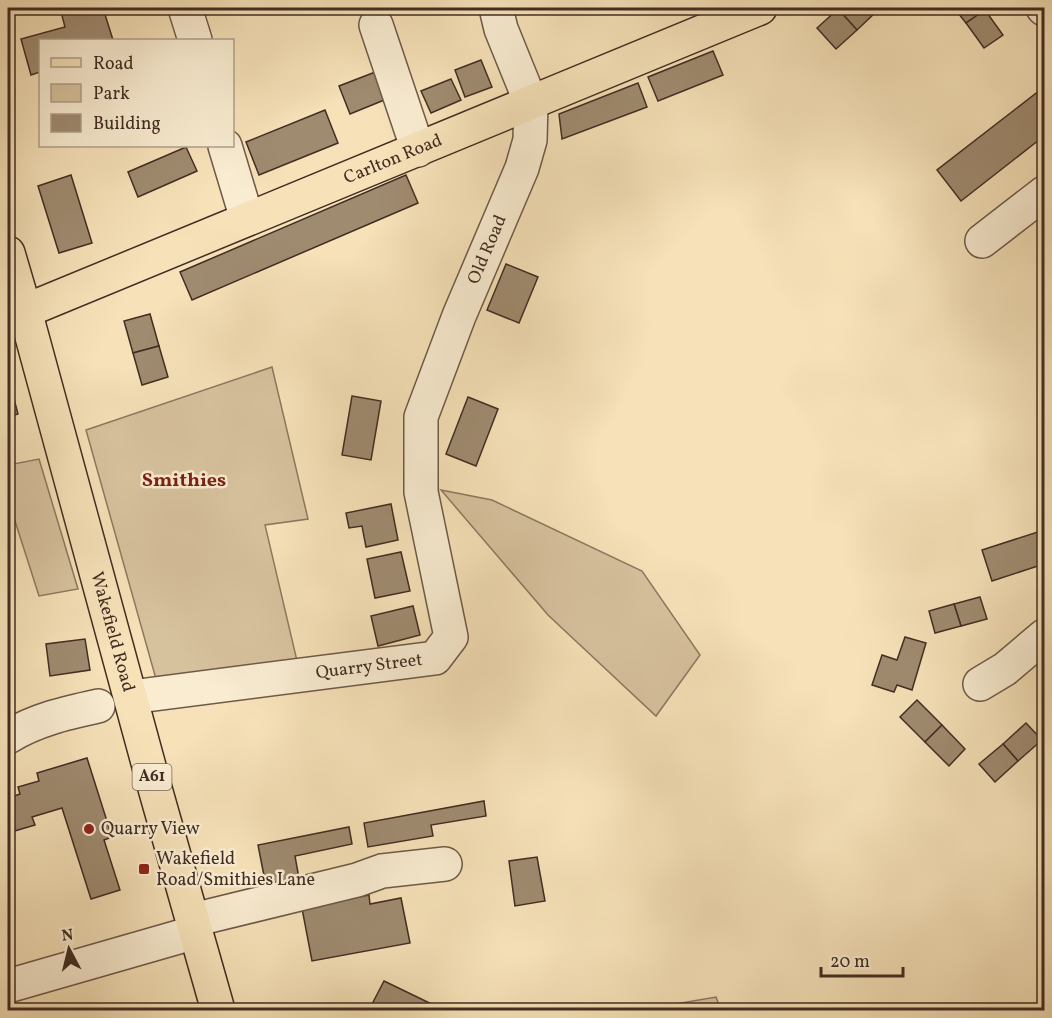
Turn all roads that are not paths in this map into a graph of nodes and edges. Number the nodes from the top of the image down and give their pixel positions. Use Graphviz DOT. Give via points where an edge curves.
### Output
graph roads {
  1 [pos="185,8"];
  2 [pos="496,8"];
  3 [pos="760,8"];
  4 [pos="376,25"];
  5 [pos="195,39"];
  6 [pos="531,103"];
  7 [pos="225,147"];
  8 [pos="418,150"];
  9 [pos="1044,193"];
  10 [pos="247,219"];
  11 [pos="982,241"];
  12 [pos="8,253"];
  13 [pos="25,311"];
  14 [pos="421,492"];
  15 [pos="1044,636"];
  16 [pos="980,684"];
  17 [pos="131,697"];
  18 [pos="98,706"];
  19 [pos="8,737"];
  20 [pos="445,864"];
  21 [pos="194,926"];
  22 [pos="8,986"];
  23 [pos="218,1011"];
  1 -- 5 [label="street"];
  2 -- 6 [label="street, Old Road"];
  3 -- 6 [label="main road, Carlton Road"];
  4 -- 8 [label="street"];
  6 -- 8 [label="main road, Carlton Road"];
  6 -- 14 [label="street, Old Road" via="530,140 522,168 421,417"];
  7 -- 10 [label="street"];
  8 -- 10 [label="main road, Carlton Road"];
  9 -- 11 [label="street"];
  10 -- 13 [label="main road, Carlton Road"];
  12 -- 13 [label="main road, Wakefield Road / A61"];
  13 -- 17 [label="main road, Wakefield Road / A61"];
  14 -- 17 [label="street, Quarry Street" via="451,637 435,658"];
  15 -- 16 [label="street"];
  17 -- 21 [label="main road, Wakefield Road / A61"];
  18 -- 19 [label="street" via="60,714"];
  20 -- 21 [label="street" via="382,871"];
  21 -- 22 [label="street"];
  21 -- 23 [label="main road, Wakefield Road / A61"];
}
